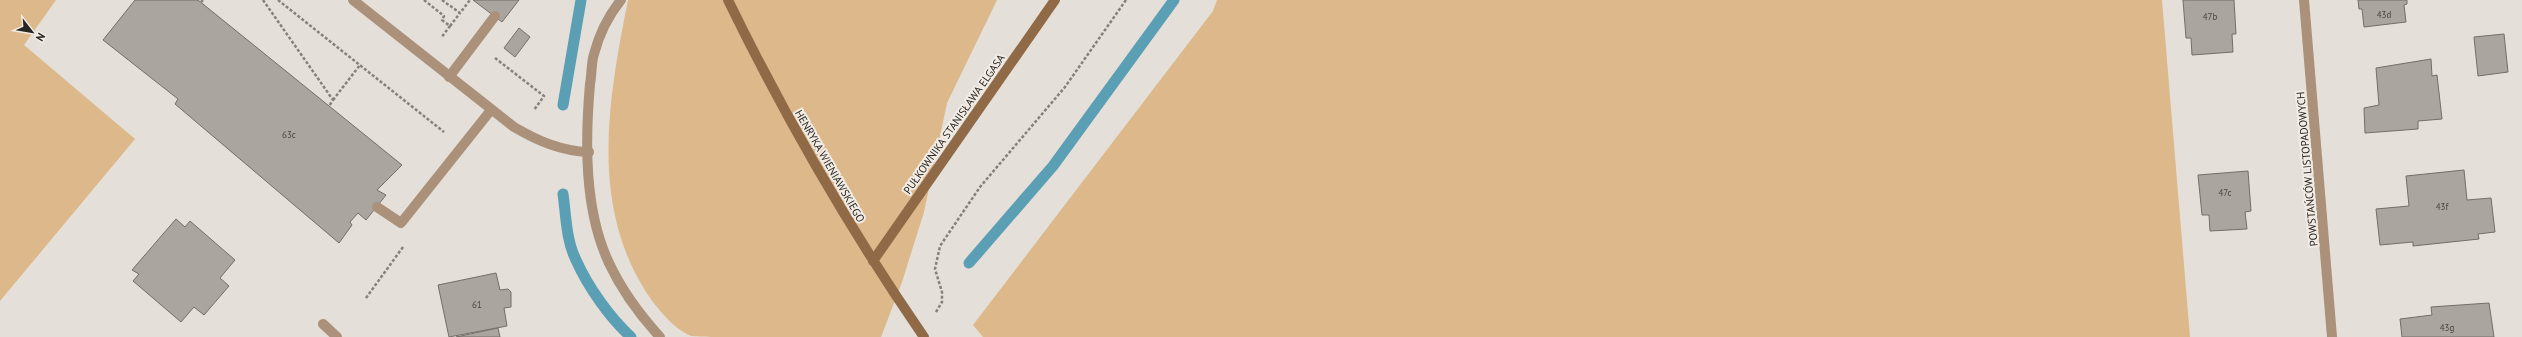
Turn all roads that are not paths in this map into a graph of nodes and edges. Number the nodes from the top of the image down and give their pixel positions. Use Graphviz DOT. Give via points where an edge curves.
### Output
graph roads {
  1 [pos="353,0"];
  2 [pos="621,0"];
  3 [pos="728,0"];
  4 [pos="1055,0"];
  5 [pos="2304,0"];
  6 [pos="495,16"];
  7 [pos="450,77"];
  8 [pos="491,110"];
  9 [pos="589,152"];
  10 [pos="377,206"];
  11 [pos="873,262"];
  12 [pos="323,324"];
  13 [pos="921,333"];
  14 [pos="337,337"];
  15 [pos="660,337"];
  16 [pos="2332,337"];
  1 -- 7 [label="street"];
  2 -- 9 [label="street" via="611,12 594,55 588,104"];
  3 -- 11 [label="street, HENRYKA WIENIAWSKIEGO" via="791,123"];
  4 -- 11 [label="street, PUŁKOWNIKA STANISŁAWA ELGASA"];
  5 -- 16 [label="street, POWSTAŃCÓW LISTOPADOWYCH"];
  6 -- 7 [label="street"];
  7 -- 8 [label="street"];
  8 -- 9 [label="street" via="541,142 572,151"];
  8 -- 10 [label="street" via="401,224"];
  9 -- 15 [label="street" via="590,193 608,262 625,295"];
  11 -- 13 [label="street, HENRYKA WIENIAWSKIEGO"];
  12 -- 14 [label="street"];
}
